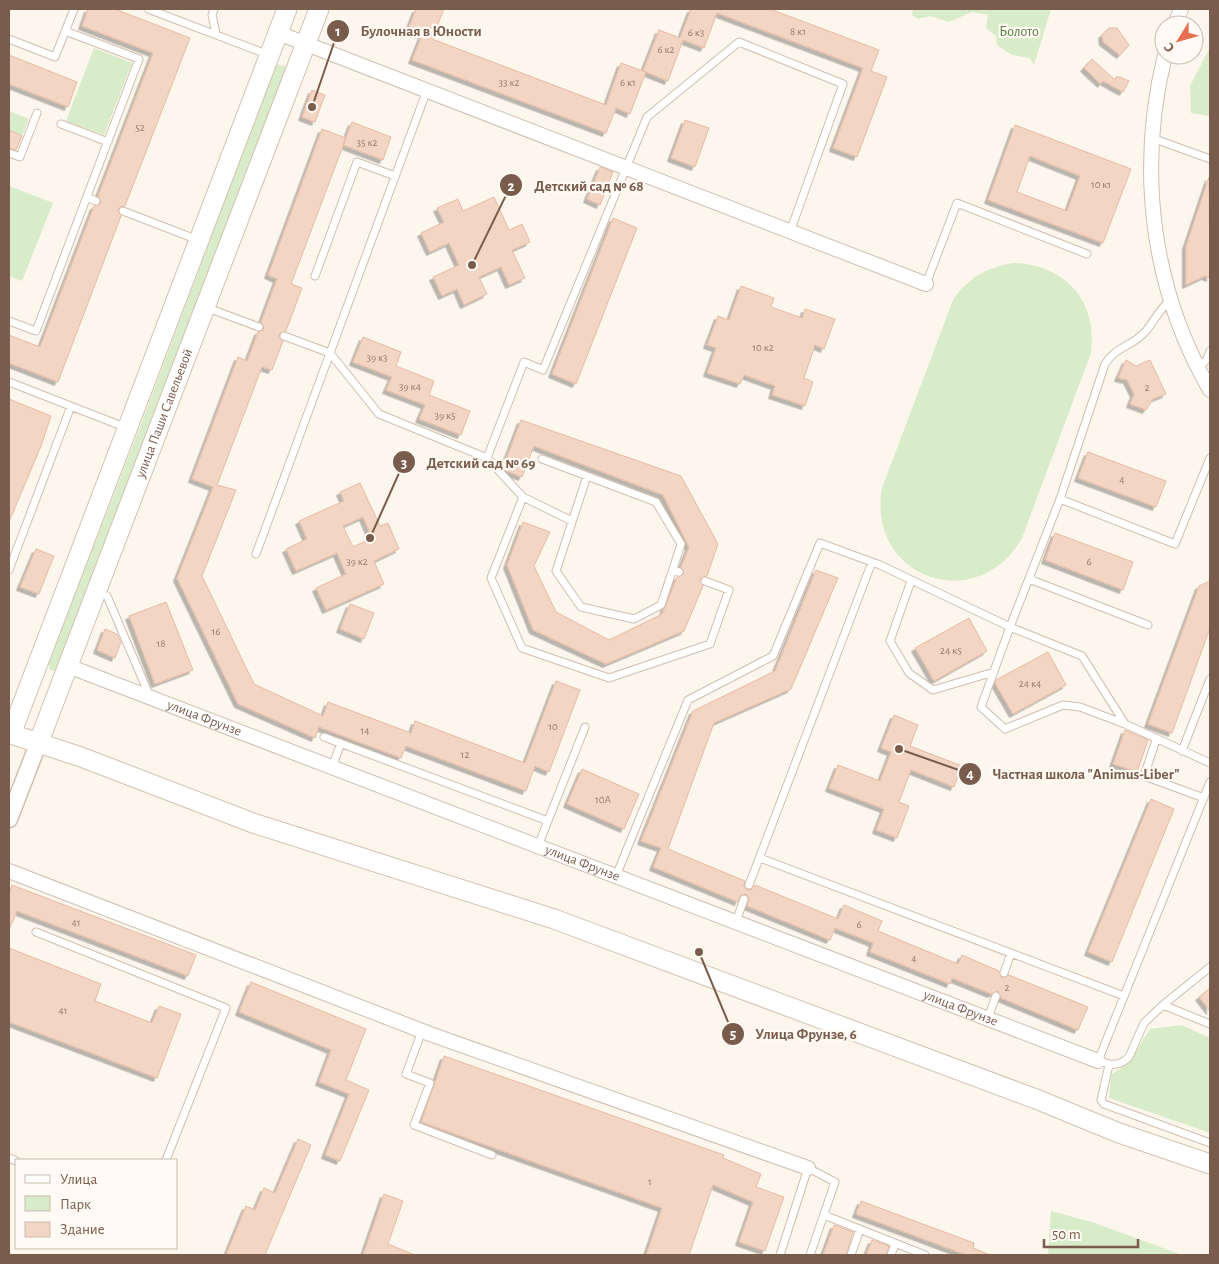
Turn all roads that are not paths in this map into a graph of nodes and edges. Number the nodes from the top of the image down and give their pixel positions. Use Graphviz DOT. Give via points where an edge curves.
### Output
graph roads {
  1 [pos="74,9"];
  2 [pos="148,9"];
  3 [pos="214,9"];
  4 [pos="287,9"];
  5 [pos="319,9"];
  6 [pos="65,31"];
  7 [pos="278,33"];
  8 [pos="216,34"];
  9 [pos="9,39"];
  10 [pos="306,43"];
  11 [pos="269,55"];
  12 [pos="1164,65"];
  13 [pos="427,90"];
  14 [pos="37,113"];
  15 [pos="61,124"];
  16 [pos="1151,138"];
  17 [pos="108,142"];
  18 [pos="9,153"];
  19 [pos="1210,159"];
  20 [pos="625,168"];
  21 [pos="395,176"];
  22 [pos="87,197"];
  23 [pos="96,201"];
  24 [pos="123,211"];
  25 [pos="790,232"];
  26 [pos="198,240"];
  27 [pos="1087,254"];
  28 [pos="315,276"];
  29 [pos="926,284"];
  30 [pos="1170,301"];
  31 [pos="205,307"];
  32 [pos="9,321"];
  33 [pos="259,327"];
  34 [pos="284,336"];
  35 [pos="1210,351"];
  36 [pos="330,353"];
  37 [pos="1198,369"];
  38 [pos="9,382"];
  39 [pos="1210,390"];
  40 [pos="71,406"];
  41 [pos="127,428"];
  42 [pos="487,458"];
  43 [pos="1210,458"];
  44 [pos="542,459"];
  45 [pos="587,476"];
  46 [pos="522,497"];
  47 [pos="1060,499"];
  48 [pos="572,521"];
  49 [pos="256,554"];
  50 [pos="872,562"];
  51 [pos="9,570"];
  52 [pos="1029,580"];
  53 [pos="705,581"];
  54 [pos="912,581"];
  55 [pos="107,596"];
  56 [pos="1148,625"];
  57 [pos="1010,627"];
  58 [pos="68,666"];
  59 [pos="994,672"];
  60 [pos="1210,679"];
  61 [pos="150,697"];
  62 [pos="1125,724"];
  63 [pos="585,727"];
  64 [pos="9,735"];
  65 [pos="324,737"];
  66 [pos="1156,740"];
  67 [pos="341,743"];
  68 [pos="38,744"];
  69 [pos="1182,751"];
  70 [pos="1210,763"];
  71 [pos="332,768"];
  72 [pos="1210,782"];
  73 [pos="1204,798"];
  74 [pos="9,819"];
  75 [pos="548,821"];
  76 [pos="538,846"];
  77 [pos="760,858"];
  78 [pos="9,871"];
  79 [pos="616,876"];
  80 [pos="750,885"];
  81 [pos="744,900"];
  82 [pos="736,922"];
  83 [pos="36,932"];
  84 [pos="1011,953"];
  85 [pos="1210,967"];
  86 [pos="1004,973"];
  87 [pos="996,996"];
  88 [pos="1124,996"];
  89 [pos="1163,1005"];
  90 [pos="988,1018"];
  91 [pos="1210,1024"];
  92 [pos="422,1031"];
  93 [pos="1104,1063"];
  94 [pos="1210,1143"];
  95 [pos="492,1155"];
  96 [pos="166,1159"];
  97 [pos="1210,1164"];
  98 [pos="808,1168"];
  99 [pos="824,1215"];
  100 [pos="860,1229"];
  101 [pos="895,1244"];
  102 [pos="780,1255"];
  103 [pos="810,1255"];
  104 [pos="850,1255"];
  105 [pos="891,1255"];
  106 [pos="925,1255"];
  1 -- 6 [label="lane"];
  2 -- 8 [label="lane"];
  3 -- 8 [label="lane"];
  4 -- 7 [label="main road"];
  5 -- 10 [label="main road, улица Паши Савельевой"];
  6 -- 9 [label="lane" via="55,57"];
  6 -- 17 [label="lane" via="139,59"];
  7 -- 10 [label="street"];
  7 -- 11 [label="main road"];
  8 -- 11 [label="lane"];
  10 -- 13 [label="street"];
  10 -- 31 [label="main road, улица Паши Савельевой"];
  11 -- 26 [label="main road"];
  12 -- 16 [label="street"];
  13 -- 20 [label="street"];
  13 -- 21 [label="lane"];
  14 -- 18 [label="lane" via="20,157"];
  15 -- 17 [label="lane"];
  16 -- 19 [label="lane"];
  16 -- 30 [label="street" via="1153,216"];
  17 -- 22 [label="lane"];
  20 -- 25 [label="street"];
  20 -- 25 [label="lane" via="646,117 739,42 843,84"];
  20 -- 42 [label="lane" via="543,370 524,362"];
  21 -- 28 [label="lane" via="357,162"];
  21 -- 36 [label="lane"];
  22 -- 23 [label="lane"];
  22 -- 32 [label="lane" via="36,331"];
  24 -- 26 [label="lane"];
  25 -- 29 [label="street"];
  26 -- 41 [label="main road"];
  27 -- 29 [label="lane" via="957,203"];
  30 -- 37 [label="street"];
  30 -- 47 [label="lane" via="1161,308 1146,331 1128,346 1112,352 1105,364"];
  31 -- 33 [label="lane"];
  31 -- 58 [label="main road, улица Паши Савельевой"];
  34 -- 36 [label="lane"];
  35 -- 37 [label="lane"];
  36 -- 42 [label="lane" via="378,414"];
  36 -- 49 [label="lane"];
  37 -- 39 [label="street"];
  38 -- 40 [label="lane"];
  40 -- 41 [label="lane"];
  40 -- 51 [label="lane"];
  41 -- 64 [label="main road"];
  42 -- 46 [label="lane"];
  43 -- 47 [label="lane" via="1175,544"];
  44 -- 45 [label="lane"];
  45 -- 48 [label="lane"];
  45 -- 48 [label="lane" via="656,502 681,544 676,570 661,604 634,619 581,607 556,571"];
  46 -- 48 [label="lane"];
  46 -- 53 [label="lane" via="491,578 522,648 609,678 710,644 729,590"];
  47 -- 52 [label="lane"];
  50 -- 54 [label="lane"];
  50 -- 77 [label="lane"];
  50 -- 79 [label="lane" via="820,543 773,656 688,700"];
  52 -- 56 [label="lane"];
  52 -- 57 [label="lane"];
  54 -- 57 [label="lane"];
  54 -- 59 [label="lane" via="890,641 910,673 932,690"];
  55 -- 61 [label="lane"];
  57 -- 59 [label="lane"];
  57 -- 62 [label="lane" via="1082,656"];
  58 -- 61 [label="street, улица Фрунзе"];
  58 -- 68 [label="main road, улица Паши Савельевой"];
  59 -- 62 [label="lane" via="981,707 1005,729 1062,705 1080,707"];
  60 -- 69 [label="lane"];
  61 -- 71 [label="street, улица Фрунзе"];
  62 -- 66 [label="lane"];
  63 -- 75 [label="lane"];
  64 -- 68 [label="main road"];
  65 -- 67 [label="lane"];
  66 -- 69 [label="lane"];
  66 -- 73 [label="lane" via="1144,776"];
  67 -- 71 [label="lane"];
  67 -- 75 [label="lane"];
  68 -- 74 [label="street, улица Паши Савельевой"];
  68 -- 97 [label="main road" via="81,757 253,823 554,919 1119,1133"];
  69 -- 70 [label="lane"];
  71 -- 76 [label="street, улица Фрунзе"];
  72 -- 73 [label="lane"];
  73 -- 88 [label="lane"];
  75 -- 76 [label="lane"];
  76 -- 79 [label="street, улица Фрунзе"];
  77 -- 80 [label="lane"];
  77 -- 84 [label="lane"];
  78 -- 92 [label="street"];
  79 -- 82 [label="street, улица Фрунзе"];
  81 -- 82 [label="lane"];
  82 -- 90 [label="street, улица Фрунзе"];
  83 -- 96 [label="lane" via="226,1008"];
  84 -- 86 [label="lane"];
  84 -- 88 [label="lane"];
  85 -- 89 [label="lane"];
  87 -- 90 [label="lane"];
  88 -- 93 [label="lane"];
  89 -- 91 [label="lane"];
  89 -- 93 [label="lane" via="1144,1023 1129,1057 1121,1064"];
  90 -- 93 [label="street, улица Фрунзе"];
  92 -- 95 [label="lane" via="406,1074 430,1083 414,1125"];
  92 -- 98 [label="street"];
  93 -- 94 [label="lane" via="1101,1100 1104,1104"];
  98 -- 99 [label="lane" via="835,1182"];
  98 -- 102 [label="lane"];
  99 -- 100 [label="lane"];
  99 -- 103 [label="lane"];
  100 -- 101 [label="lane"];
  100 -- 104 [label="lane"];
  101 -- 105 [label="lane"];
  101 -- 106 [label="lane"];
}
